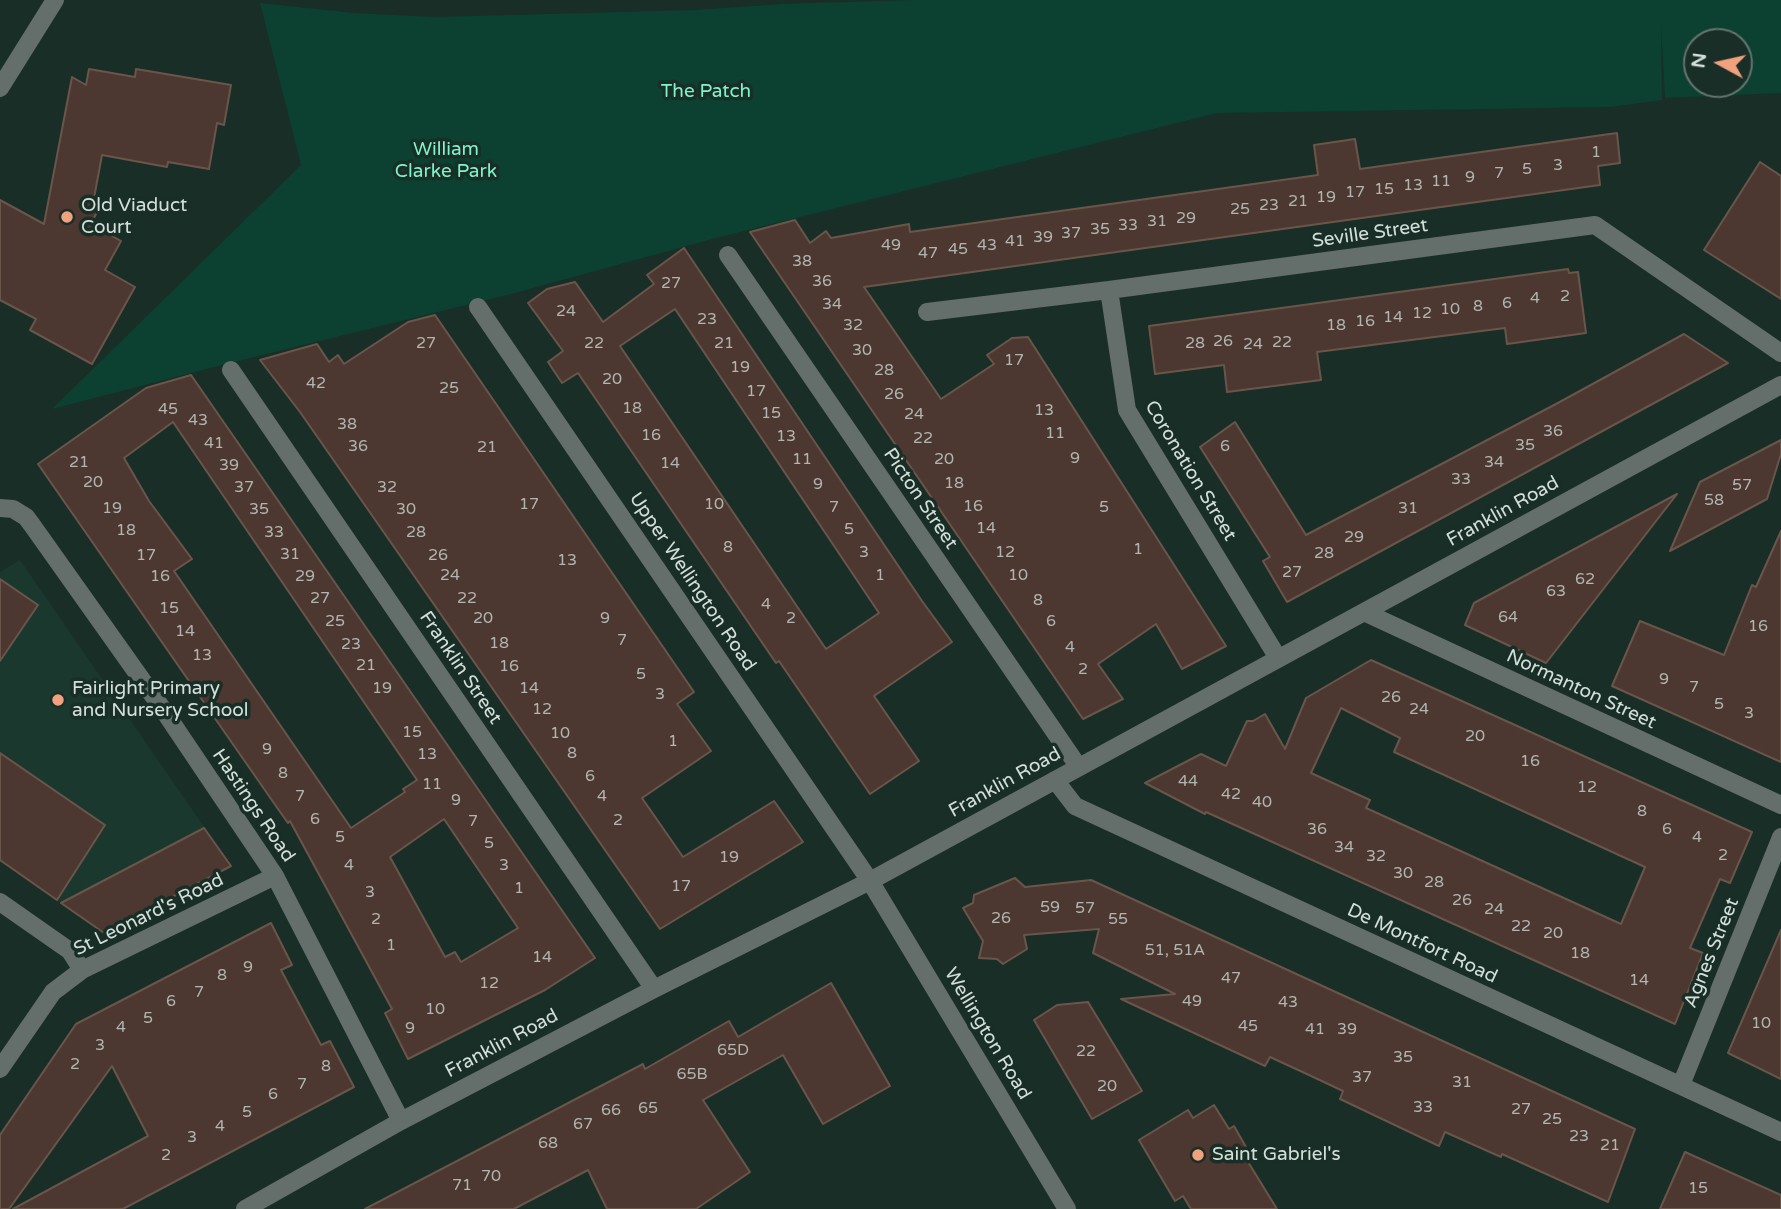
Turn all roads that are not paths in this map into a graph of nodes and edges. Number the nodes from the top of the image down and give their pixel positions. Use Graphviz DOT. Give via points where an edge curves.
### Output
graph roads {
  1 [pos="55,0"];
  2 [pos="0,88"];
  3 [pos="728,255"];
  4 [pos="1109,290"];
  5 [pos="478,307"];
  6 [pos="927,312"];
  7 [pos="1781,354"];
  8 [pos="232,370"];
  9 [pos="1781,385"];
  10 [pos="4,508"];
  11 [pos="1364,612"];
  12 [pos="1278,659"];
  13 [pos="1078,766"];
  14 [pos="1055,780"];
  15 [pos="1781,805"];
  16 [pos="1781,837"];
  17 [pos="275,876"];
  18 [pos="870,881"];
  19 [pos="0,902"];
  20 [pos="82,970"];
  21 [pos="654,989"];
  22 [pos="0,1069"];
  23 [pos="1681,1085"];
  24 [pos="401,1121"];
  25 [pos="1781,1132"];
  26 [pos="245,1209"];
  27 [pos="1067,1209"];
  1 -- 2 [label="street"];
  3 -- 13 [label="street, Picton Street"];
  4 -- 6 [label="street, Seville Street"];
  4 -- 7 [label="street, Seville Street" via="1595,225"];
  4 -- 12 [label="street, Coronation Street" via="1127,410"];
  5 -- 18 [label="street, Upper Wellington Road"];
  8 -- 21 [label="street, Franklin Street"];
  9 -- 11 [label="street, Franklin Road"];
  10 -- 17 [label="street, Hastings Road" via="19,512 33,525"];
  11 -- 12 [label="street, Franklin Road"];
  11 -- 15 [label="street, Normanton Street"];
  12 -- 13 [label="street, Franklin Road"];
  13 -- 14 [label="street, Franklin Road"];
  14 -- 18 [label="street, Franklin Road"];
  14 -- 23 [label="street, De Montfort Road" via="1075,806"];
  16 -- 23 [label="street, Agnes Street"];
  17 -- 20 [label="street, St Leonard's Road"];
  17 -- 24 [label="street, Hastings Road"];
  18 -- 21 [label="street, Franklin Road"];
  18 -- 27 [label="street, Wellington Road"];
  19 -- 20 [label="street" via="70,951"];
  20 -- 22 [label="street, St Leonard's Road" via="53,992"];
  21 -- 24 [label="street, Franklin Road"];
  23 -- 25 [label="street, De Montfort Road"];
  24 -- 26 [label="street, Franklin Road"];
}
